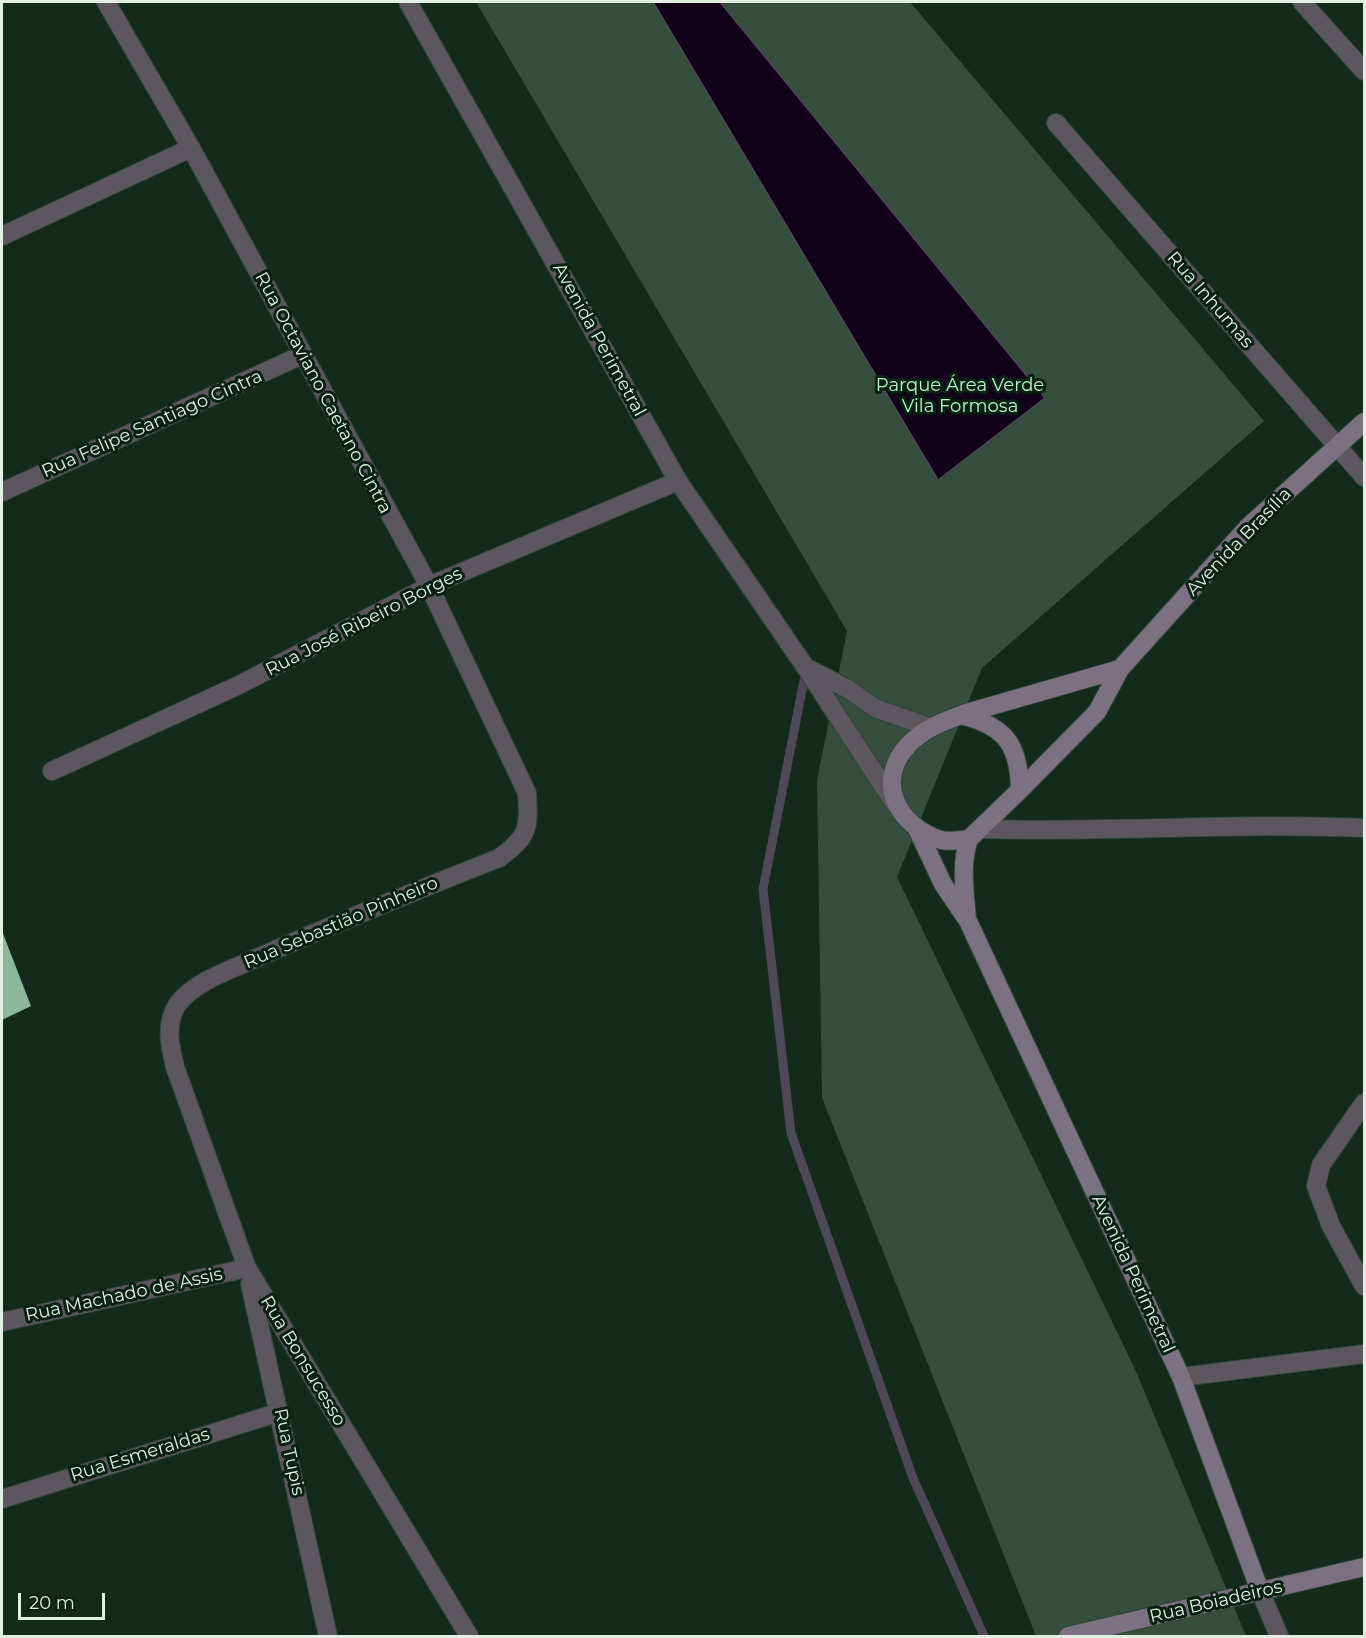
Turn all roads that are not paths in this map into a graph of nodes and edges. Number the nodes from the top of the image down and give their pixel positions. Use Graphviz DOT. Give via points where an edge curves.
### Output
graph roads {
  1 [pos="106,2"];
  2 [pos="408,2"];
  3 [pos="1302,2"];
  4 [pos="1365,71"];
  5 [pos="1056,123"];
  6 [pos="191,148"];
  7 [pos="2,236"];
  8 [pos="302,355"];
  9 [pos="1365,422"];
  10 [pos="1337,446"];
  11 [pos="1365,477"];
  12 [pos="678,481"];
  13 [pos="2,492"];
  14 [pos="429,586"];
  15 [pos="806,668"];
  16 [pos="1120,669"];
  17 [pos="961,715"];
  18 [pos="928,728"];
  19 [pos="52,771"];
  20 [pos="1020,790"];
  21 [pos="527,793"];
  22 [pos="894,804"];
  23 [pos="1365,828"];
  24 [pos="917,830"];
  25 [pos="975,834"];
  26 [pos="968,921"];
  27 [pos="174,1067"];
  28 [pos="1365,1103"];
  29 [pos="246,1268"];
  30 [pos="1365,1286"];
  31 [pos="2,1322"];
  32 [pos="1365,1354"];
  33 [pos="1181,1377"];
  34 [pos="280,1412"];
  35 [pos="2,1499"];
  36 [pos="1365,1567"];
  37 [pos="1260,1591"];
  38 [pos="328,1636"];
  39 [pos="469,1636"];
  40 [pos="1068,1636"];
  41 [pos="1279,1636"];
  1 -- 6 [label="street, Rua Octaviano Caetano Cintra"];
  2 -- 12 [label="street, Avenida Perimetral"];
  3 -- 4 [label="street"];
  5 -- 10 [label="street, Rua Inhumas"];
  6 -- 7 [label="street"];
  6 -- 8 [label="street, Rua Octaviano Caetano Cintra"];
  8 -- 13 [label="street, Rua Felipe Santiago Cintra"];
  8 -- 14 [label="street, Rua Octaviano Caetano Cintra"];
  9 -- 10 [label="street, Avenida Brasília"];
  10 -- 11 [label="street, Rua Inhumas"];
  10 -- 16 [label="street, Avenida Brasília" via="1248,527"];
  12 -- 14 [label="street, Rua José Ribeiro Borges"];
  12 -- 15 [label="street, Avenida Perimetral"];
  14 -- 19 [label="street, Rua José Ribeiro Borges" via="239,685"];
  14 -- 21 [label="street, Rua Octaviano Caetano Cintra"];
  15 -- 18 [label="street, Avenida Perimetral" via="875,708"];
  15 -- 22 [label="street, Avenida Perimetral"];
  16 -- 17 [label="street"];
  16 -- 20 [label="street, Avenida Brasília" via="1097,712"];
  17 -- 18 [label="street"];
  17 -- 20 [label="street" via="984,720 1008,737 1020,764"];
  18 -- 22 [label="street" via="908,745 892,774"];
  20 -- 25 [label="street"];
  21 -- 27 [label="street, Rua Sebastião Pinheiro" via="528,823 519,843 498,858 295,941 195,989 177,1006 170,1021"];
  22 -- 24 [label="street"];
  23 -- 25 [label="street" via="1290,825"];
  24 -- 25 [label="street" via="944,841"];
  24 -- 26 [label="street, Avenida Perimetral" via="943,884"];
  25 -- 26 [label="street, Avenida Perimetral" via="963,854"];
  26 -- 33 [label="street, Avenida Perimetral"];
  27 -- 29 [label="street, Rua Bonsucesso"];
  28 -- 30 [label="street" via="1321,1165 1316,1186 1331,1226"];
  29 -- 31 [label="street, Rua Machado de Assis"];
  29 -- 34 [label="street, Rua Tupis"];
  29 -- 39 [label="street, Rua Bonsucesso"];
  32 -- 33 [label="street"];
  33 -- 37 [label="street, Avenida Perimetral"];
  34 -- 35 [label="street, Rua Esmeraldas"];
  34 -- 38 [label="street, Rua Tupis"];
  36 -- 37 [label="street, Rua Boiadeiros"];
  37 -- 40 [label="street, Rua Boiadeiros"];
  37 -- 41 [label="street, Avenida Perimetral"];
}
